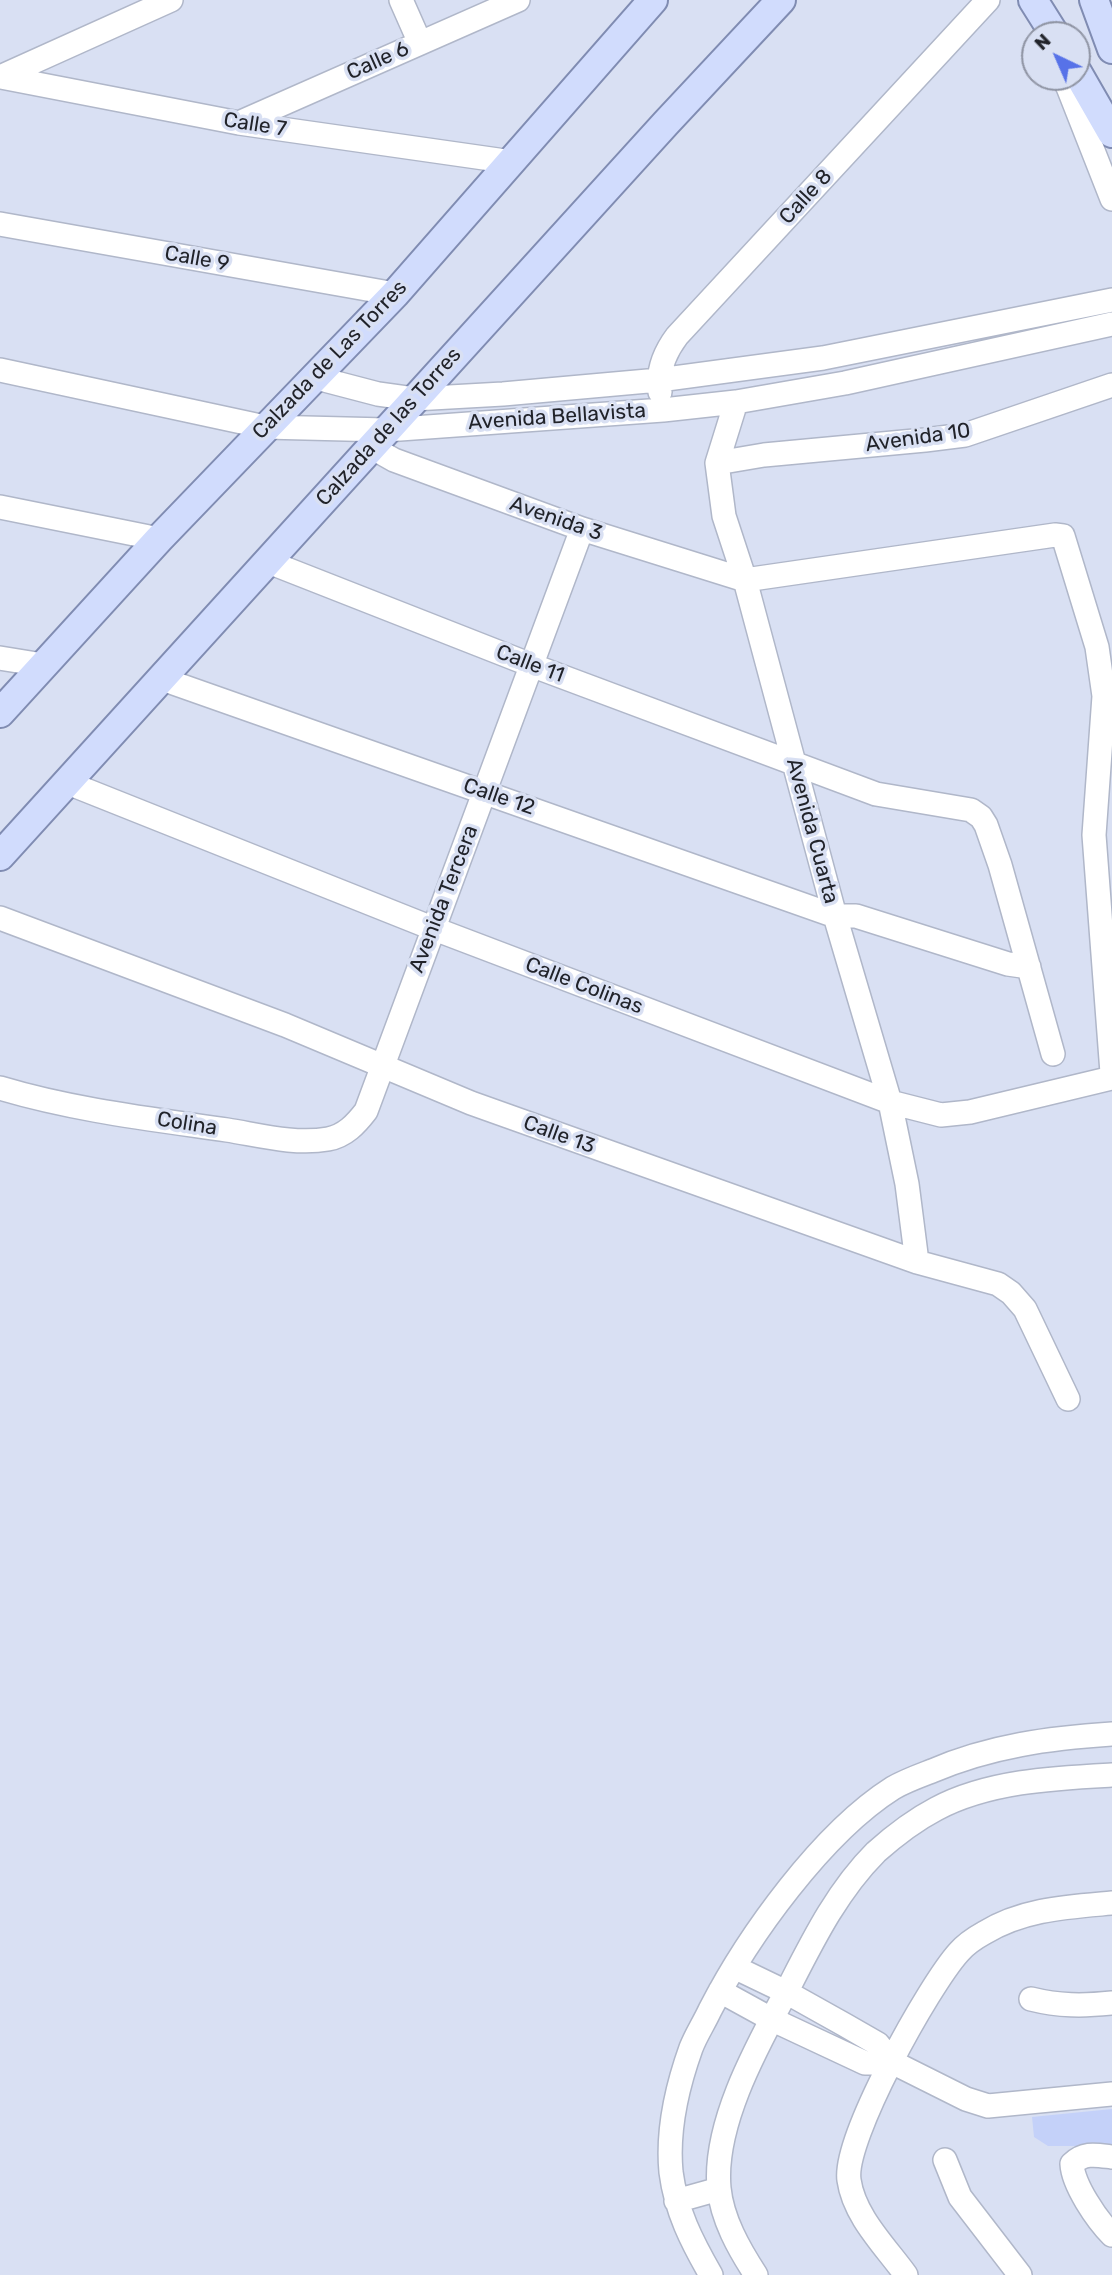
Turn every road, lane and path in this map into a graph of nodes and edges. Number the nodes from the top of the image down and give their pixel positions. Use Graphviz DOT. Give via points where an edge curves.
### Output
graph roads {
  1 [pos="171,0"];
  2 [pos="401,0"];
  3 [pos="518,0"];
  4 [pos="653,0"];
  5 [pos="781,0"];
  6 [pos="988,0"];
  7 [pos="1033,0"];
  8 [pos="1094,0"];
  9 [pos="1045,21"];
  10 [pos="420,43"];
  11 [pos="1112,49"];
  12 [pos="0,77"];
  13 [pos="1070,91"];
  14 [pos="1088,91"];
  15 [pos="239,124"];
  16 [pos="1112,133"];
  17 [pos="512,162"];
  18 [pos="1112,199"];
  19 [pos="0,224"];
  20 [pos="394,294"];
  21 [pos="1112,300"];
  22 [pos="1112,324"];
  23 [pos="0,370"];
  24 [pos="313,377"];
  25 [pos="659,380"];
  26 [pos="1112,385"];
  27 [pos="414,399"];
  28 [pos="736,402"];
  29 [pos="663,410"];
  30 [pos="265,427"];
  31 [pos="378,439"];
  32 [pos="717,463"];
  33 [pos="0,507"];
  34 [pos="582,529"];
  35 [pos="159,539"];
  36 [pos="266,561"];
  37 [pos="745,580"];
  38 [pos="0,658"];
  39 [pos="43,665"];
  40 [pos="531,665"];
  41 [pos="162,679"];
  42 [pos="0,713"];
  43 [pos="794,765"];
  44 [pos="68,783"];
  45 [pos="484,792"];
  46 [pos="0,856"];
  47 [pos="835,916"];
  48 [pos="0,918"];
  49 [pos="432,928"];
  50 [pos="1029,967"];
  51 [pos="1053,1054"];
  52 [pos="382,1067"];
  53 [pos="1112,1076"];
  54 [pos="0,1088"];
  55 [pos="890,1102"];
  56 [pos="366,1111"];
  57 [pos="917,1262"];
  58 [pos="1068,1399"];
  59 [pos="1112,1734"];
  60 [pos="1112,1775"];
  61 [pos="1112,1903"];
  62 [pos="734,1967"];
  63 [pos="720,1991"];
  64 [pos="786,1992"];
  65 [pos="1031,1999"];
  66 [pos="1112,2003"];
  67 [pos="771,2019"];
  68 [pos="845,2025"];
  69 [pos="833,2047"];
  70 [pos="892,2062"];
  71 [pos="1112,2094"];
  72 [pos="1112,2157"];
  73 [pos="945,2160"];
  74 [pos="719,2189"];
  75 [pos="676,2201"];
  76 [pos="1112,2235"];
  77 [pos="711,2275"];
  78 [pos="756,2275"];
  79 [pos="906,2275"];
  80 [pos="1020,2275"];
  1 -- 12 [label="street"];
  2 -- 10 [label="street"];
  3 -- 10 [label="street, Calle 6"];
  4 -- 17 [label="main road, Calzada de Las Torres"];
  5 -- 27 [label="main road, Calzada de las Torres"];
  6 -- 25 [label="street, Calle 8" via="677,336 667,349"];
  7 -- 9 [label="main road"];
  8 -- 11 [label="main road"];
  10 -- 15 [label="street, Calle 6"];
  12 -- 15 [label="street, Calle 7"];
  13 -- 18 [label="street"];
  14 -- 16 [label="main road"];
  15 -- 17 [label="street, Calle 7"];
  17 -- 20 [label="main road, Calzada de Las Torres"];
  19 -- 20 [label="street, Calle 9"];
  20 -- 24 [label="main road, Calzada de Las Torres"];
  21 -- 25 [label="street, Avenida Bellavista" via="823,358"];
  22 -- 28 [label="street, Avenida Bellavista" via="845,383"];
  23 -- 30 [label="street, Avenida Bellavista"];
  24 -- 27 [label="street, Avenida Bellavista"];
  24 -- 30 [label="main road, Calzada de Las Torres"];
  25 -- 27 [label="street, Avenida Bellavista"];
  25 -- 29 [label="street, Calle 8"];
  26 -- 32 [label="street, Avenida 10" via="965,435"];
  27 -- 31 [label="main road, Calzada de las Torres"];
  28 -- 29 [label="street, Avenida Bellavista"];
  28 -- 32 [label="street, Avenida Cuarta"];
  29 -- 31 [label="street, Avenida Bellavista"];
  30 -- 31 [label="street, Avenida Bellavista"];
  30 -- 35 [label="main road, Calzada de Las Torres"];
  31 -- 34 [label="street, Avenida 3" via="394,460"];
  31 -- 36 [label="main road, Calzada de las Torres"];
  32 -- 37 [label="street, Avenida Cuarta" via="724,516"];
  33 -- 35 [label="street"];
  34 -- 37 [label="street, Avenida 3"];
  34 -- 40 [label="street, Avenida Tercera"];
  35 -- 39 [label="main road, Calzada de Las Torres"];
  36 -- 40 [label="street, Calle 11"];
  36 -- 41 [label="main road, Calzada de las Torres"];
  37 -- 43 [label="street, Avenida Cuarta"];
  37 -- 53 [label="street" via="1063,536 1097,647 1104,696 1094,835"];
  38 -- 39 [label="street"];
  39 -- 42 [label="main road, Calzada de Las Torres"];
  40 -- 43 [label="street, Calle 11"];
  40 -- 45 [label="street, Avenida Tercera"];
  41 -- 44 [label="main road, Calzada de las Torres"];
  41 -- 45 [label="street, Calle 12"];
  43 -- 47 [label="street, Avenida Cuarta"];
  43 -- 50 [label="street, Calle 11" via="876,794 971,810 981,817"];
  44 -- 46 [label="main road, Calzada de las Torres"];
  44 -- 49 [label="street, Calle Colinas"];
  45 -- 47 [label="street, Calle 12"];
  45 -- 49 [label="street, Avenida Tercera"];
  47 -- 50 [label="street, Calle 12" via="856,916"];
  47 -- 55 [label="street, Avenida Cuarta"];
  48 -- 52 [label="street, Calle 13" via="285,1025"];
  49 -- 52 [label="street, Avenida Tercera"];
  49 -- 55 [label="street, Calle Colinas"];
  50 -- 51 [label="street"];
  52 -- 56 [label="street, Avenida Tercera"];
  52 -- 57 [label="street, Calle 13"];
  53 -- 55 [label="street, Calle Colinas" via="960,1113 941,1115"];
  54 -- 56 [label="street, Colina" via="173,1123 296,1140 340,1135"];
  55 -- 57 [label="street, Avenida Cuarta"];
  57 -- 58 [label="street, Calle 13" via="998,1284 1011,1293 1025,1309"];
  59 -- 62 [label="street" via="1025,1742 959,1759 894,1787 804,1871"];
  60 -- 64 [label="street" via="1051,1778 991,1789 938,1808 898,1834 860,1870 825,1917"];
  61 -- 70 [label="street" via="1041,1910 1007,1920 982,1934 945,1970"];
  62 -- 63 [label="street"];
  62 -- 64 [label="street"];
  63 -- 67 [label="street"];
  63 -- 75 [label="street" via="692,2046 677,2091 671,2138"];
  64 -- 67 [label="street"];
  64 -- 68 [label="street"];
  65 -- 66 [label="street" via="1052,2005"];
  67 -- 69 [label="street"];
  67 -- 74 [label="street" via="726,2126"];
  68 -- 69 [label="street" via="842,2038"];
  68 -- 70 [label="street" via="878,2043"];
  69 -- 70 [label="street" via="865,2063"];
  70 -- 71 [label="street" via="988,2106"];
  70 -- 79 [label="street" via="855,2142 849,2178 853,2200"];
  72 -- 76 [label="street" via="1089,2154 1072,2164 1076,2181"];
  73 -- 80 [label="street" via="960,2197"];
  74 -- 75 [label="street"];
  74 -- 78 [label="street" via="729,2227"];
  75 -- 77 [label="street"];
}
